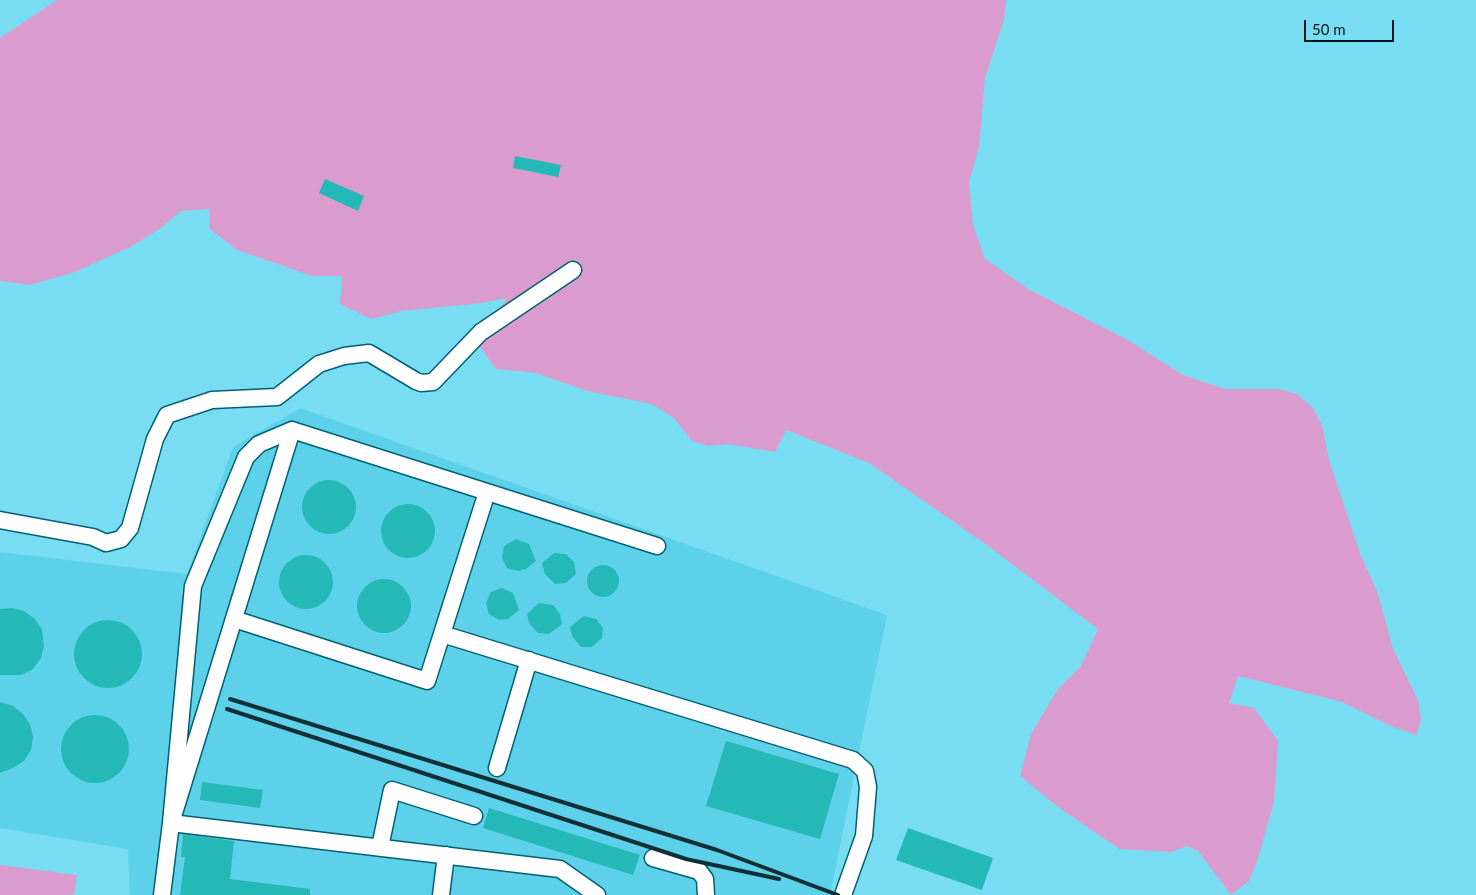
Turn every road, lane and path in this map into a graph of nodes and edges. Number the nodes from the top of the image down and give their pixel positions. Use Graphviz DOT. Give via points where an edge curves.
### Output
graph roads {
  1 [pos="573,270"];
  2 [pos="292,430"];
  3 [pos="487,492"];
  4 [pos="0,520"];
  5 [pos="657,546"];
  6 [pos="234,619"];
  7 [pos="442,634"];
  8 [pos="528,660"];
  9 [pos="497,768"];
  10 [pos="474,816"];
  11 [pos="171,822"];
  12 [pos="380,847"];
  13 [pos="446,855"];
  14 [pos="653,858"];
  15 [pos="162,895"];
  16 [pos="441,895"];
  17 [pos="597,895"];
  18 [pos="706,895"];
  19 [pos="843,895"];
  1 -- 4 [label="street" via="481,332 433,382 416,381 369,353 344,356 319,364 277,397 212,400 167,415 155,439 130,528 120,539 106,542"];
  2 -- 3 [label="street"];
  2 -- 6 [label="street"];
  2 -- 11 [label="street" via="259,444 246,457 193,586"];
  3 -- 5 [label="street"];
  3 -- 7 [label="street"];
  6 -- 7 [label="street" via="427,681"];
  6 -- 11 [label="street"];
  7 -- 8 [label="street"];
  8 -- 9 [label="street"];
  8 -- 19 [label="street" via="860,764 868,787 864,836"];
  10 -- 12 [label="street" via="392,790"];
  11 -- 12 [label="street"];
  11 -- 15 [label="street"];
  12 -- 13 [label="street"];
  13 -- 16 [label="street"];
  13 -- 17 [label="street" via="560,869"];
  14 -- 18 [label="street" via="699,871 705,879"];
}
